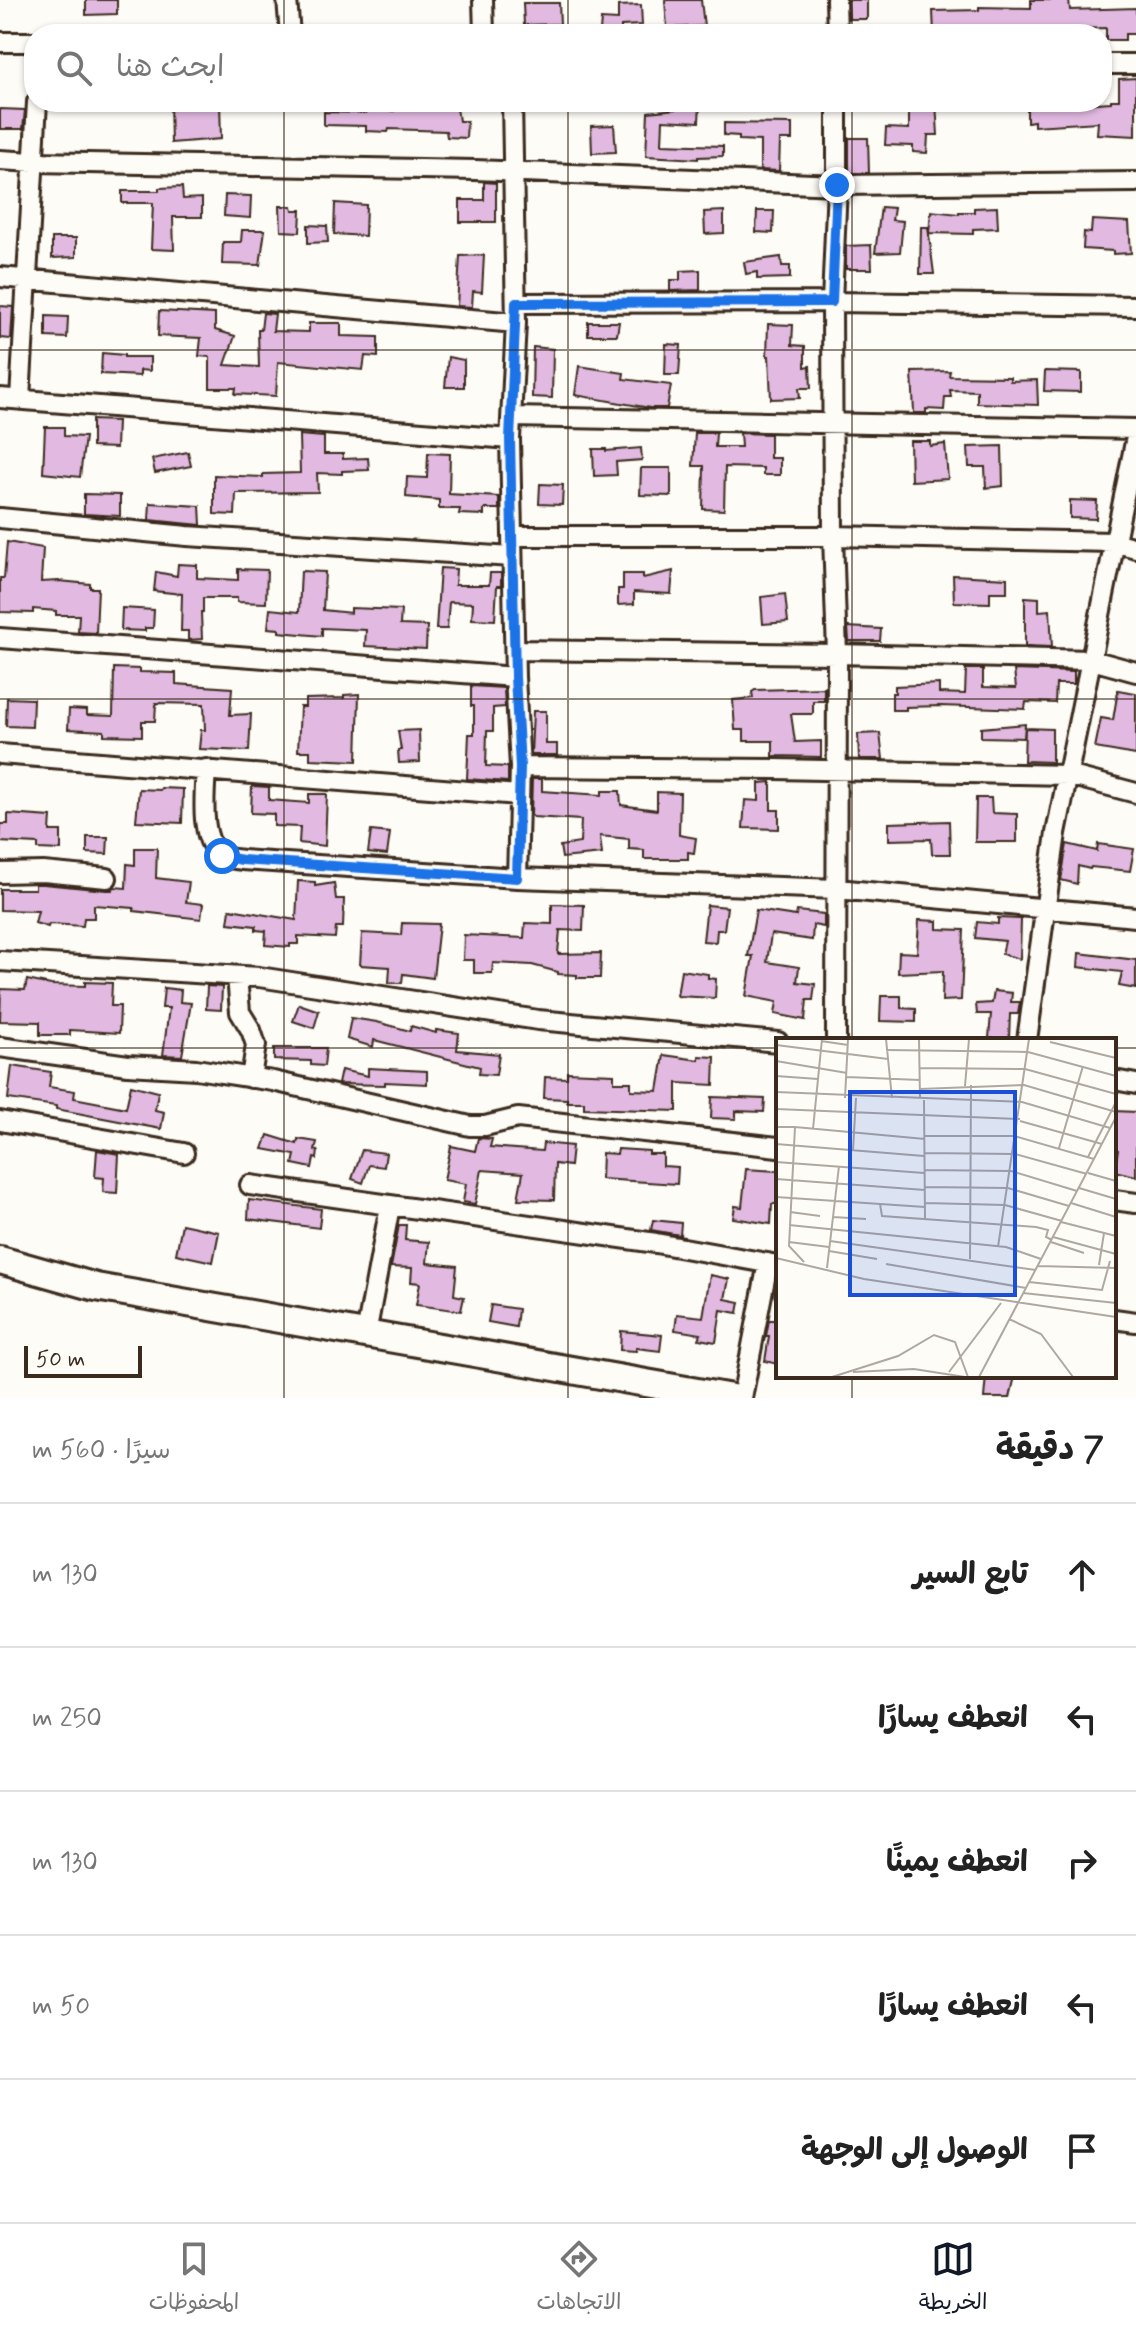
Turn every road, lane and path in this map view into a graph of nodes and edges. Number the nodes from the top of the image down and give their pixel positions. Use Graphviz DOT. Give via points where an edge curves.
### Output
graph roads {
  1 [pos="287,0"];
  2 [pos="483,0"];
  3 [pos="836,0"];
  4 [pos="289,24"];
  5 [pos="484,24"];
  6 [pos="837,24"];
  7 [pos="0,42"];
  8 [pos="24,42"];
  9 [pos="1112,64"];
  10 [pos="1136,64"];
  11 [pos="36,112"];
  12 [pos="512,112"];
  13 [pos="837,112"];
  14 [pos="0,160"];
  15 [pos="33,162"];
  16 [pos="513,173"];
  17 [pos="1136,182"];
  18 [pos="837,185"];
  19 [pos="0,277"];
  20 [pos="26,279"];
  21 [pos="832,302"];
  22 [pos="516,303"];
  23 [pos="1136,306"];
  24 [pos="516,323"];
  25 [pos="0,398"];
  26 [pos="20,399"];
  27 [pos="512,417"];
  28 [pos="833,424"];
  29 [pos="1136,429"];
  30 [pos="1136,437"];
  31 [pos="510,439"];
  32 [pos="0,518"];
  33 [pos="512,536"];
  34 [pos="833,536"];
  35 [pos="1113,542"];
  36 [pos="1136,548"];
  37 [pos="512,557"];
  38 [pos="0,638"];
  39 [pos="515,650"];
  40 [pos="837,654"];
  41 [pos="1092,660"];
  42 [pos="1136,672"];
  43 [pos="515,677"];
  44 [pos="0,754"];
  45 [pos="520,767"];
  46 [pos="206,769"];
  47 [pos="836,770"];
  48 [pos="1068,775"];
  49 [pos="1136,793"];
  50 [pos="519,795"];
  51 [pos="0,873"];
  52 [pos="107,878"];
  53 [pos="517,878"];
  54 [pos="837,889"];
  55 [pos="1046,907"];
  56 [pos="1136,917"];
  57 [pos="0,961"];
  58 [pos="237,976"];
  59 [pos="836,1038"];
  60 [pos="1027,1038"];
  61 [pos="776,1042"];
  62 [pos="0,1047"];
  63 [pos="251,1078"];
  64 [pos="1116,1080"];
  65 [pos="1136,1084"];
  66 [pos="0,1121"];
  67 [pos="776,1147"];
  68 [pos="184,1153"];
  69 [pos="250,1185"];
  70 [pos="1116,1200"];
  71 [pos="1136,1203"];
  72 [pos="390,1206"];
  73 [pos="0,1260"];
  74 [pos="773,1264"];
  75 [pos="1116,1319"];
  76 [pos="1136,1322"];
  77 [pos="366,1334"];
  78 [pos="732,1398"];
  79 [pos="742,1398"];
  1 -- 4 [label="street"];
  2 -- 5 [label="street"];
  3 -- 6 [label="street"];
  7 -- 8 [label="street"];
  9 -- 10 [label="street"];
  11 -- 15 [label="street"];
  12 -- 16 [label="street"];
  13 -- 18 [label="street"];
  14 -- 15 [label="street"];
  15 -- 16 [label="street"];
  15 -- 20 [label="street"];
  16 -- 18 [label="street"];
  16 -- 22 [label="street"];
  17 -- 18 [label="street"];
  18 -- 21 [label="street"];
  19 -- 20 [label="street"];
  20 -- 24 [label="street"];
  20 -- 26 [label="street"];
  21 -- 22 [label="street"];
  21 -- 23 [label="street"];
  21 -- 28 [label="street"];
  22 -- 24 [label="street"];
  24 -- 27 [label="street"];
  25 -- 26 [label="street"];
  26 -- 31 [label="street"];
  27 -- 28 [label="street"];
  27 -- 31 [label="street"];
  28 -- 29 [label="street"];
  28 -- 34 [label="street"];
  30 -- 35 [label="street"];
  31 -- 33 [label="street"];
  32 -- 37 [label="street"];
  33 -- 34 [label="street"];
  33 -- 37 [label="street"];
  34 -- 35 [label="street"];
  34 -- 40 [label="street"];
  35 -- 36 [label="street"];
  35 -- 41 [label="street"];
  37 -- 39 [label="street"];
  38 -- 43 [label="street"];
  39 -- 40 [label="street"];
  39 -- 43 [label="street"];
  40 -- 41 [label="street"];
  40 -- 47 [label="street"];
  41 -- 42 [label="street"];
  41 -- 48 [label="street"];
  43 -- 45 [label="street"];
  44 -- 46 [label="street"];
  45 -- 47 [label="street"];
  45 -- 50 [label="street"];
  46 -- 50 [label="street"];
  46 -- 53 [label="street" via="209,843 222,856"];
  47 -- 48 [label="street"];
  47 -- 54 [label="street"];
  48 -- 49 [label="street"];
  48 -- 55 [label="street"];
  50 -- 53 [label="street"];
  51 -- 52 [label="street"];
  53 -- 54 [label="street"];
  54 -- 55 [label="street"];
  54 -- 59 [label="street"];
  55 -- 56 [label="street"];
  55 -- 60 [label="street"];
  57 -- 58 [label="street"];
  58 -- 61 [label="street" via="538,1020"];
  58 -- 63 [label="street" via="240,1012 256,1045"];
  62 -- 63 [label="street"];
  63 -- 67 [label="street" via="470,1126 518,1118"];
  64 -- 65 [label="street"];
  66 -- 68 [label="street"];
  69 -- 72 [label="street"];
  70 -- 71 [label="street"];
  72 -- 74 [label="street"];
  72 -- 77 [label="street"];
  73 -- 77 [label="street" via="96,1287"];
  74 -- 79 [label="street"];
  75 -- 76 [label="street"];
  77 -- 78 [label="street"];
}
